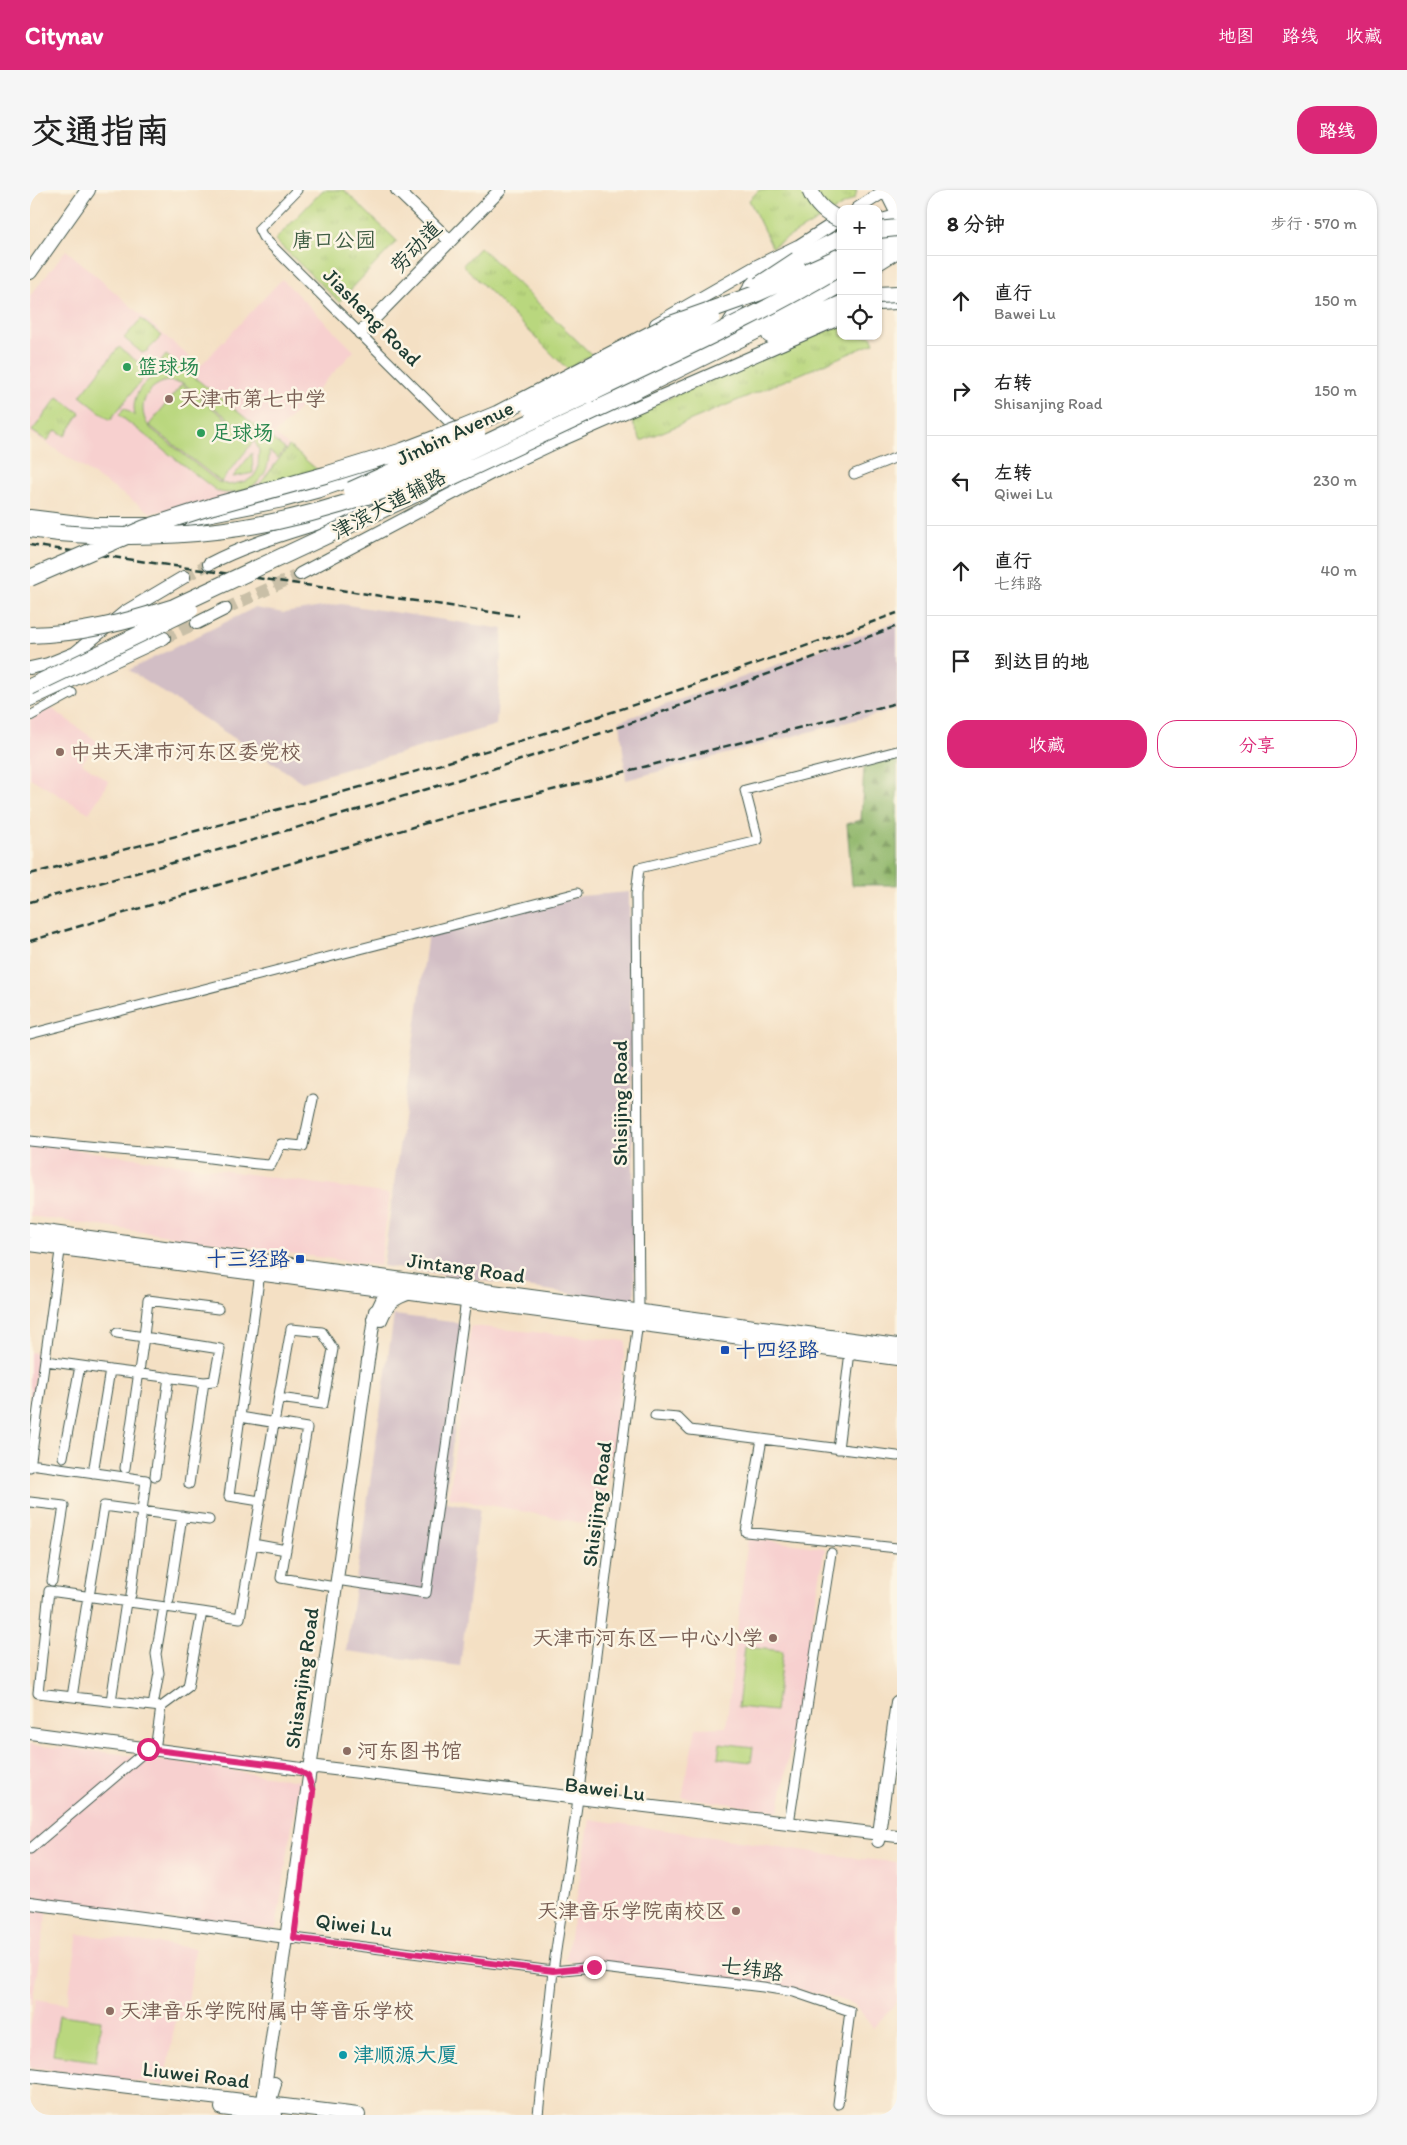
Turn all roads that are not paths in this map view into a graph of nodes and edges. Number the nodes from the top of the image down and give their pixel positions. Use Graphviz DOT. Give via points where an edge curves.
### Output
graph roads {
  1 [pos="80,190"];
  2 [pos="88,190"];
  3 [pos="297,190"];
  4 [pos="397,190"];
  5 [pos="500,190"];
  6 [pos="810,190"];
  7 [pos="886,190"];
  8 [pos="863,205"];
  9 [pos="897,216"];
  10 [pos="837,218"];
  11 [pos="882,221"];
  12 [pos="837,222"];
  13 [pos="897,223"];
  14 [pos="897,228"];
  15 [pos="882,230"];
  16 [pos="882,232"];
  17 [pos="897,233"];
  18 [pos="837,240"];
  19 [pos="450,241"];
  20 [pos="882,242"];
  21 [pos="798,246"];
  22 [pos="897,250"];
  23 [pos="837,259"];
  24 [pos="882,259"];
  25 [pos="837,260"];
  26 [pos="31,266"];
  27 [pos="837,269"];
  28 [pos="837,286"];
  29 [pos="897,293"];
  30 [pos="882,295"];
  31 [pos="882,301"];
  32 [pos="882,303"];
  33 [pos="897,303"];
  34 [pos="837,306"];
  35 [pos="837,320"];
  36 [pos="742,321"];
  37 [pos="360,333"];
  38 [pos="614,401"];
  39 [pos="456,428"];
  40 [pos="484,456"];
  41 [pos="897,457"];
  42 [pos="497,470"];
  43 [pos="854,474"];
  44 [pos="378,508"];
  45 [pos="30,516"];
  46 [pos="264,523"];
  47 [pos="30,529"];
  48 [pos="209,564"];
  49 [pos="300,574"];
  50 [pos="184,577"];
  51 [pos="30,578"];
  52 [pos="225,609"];
  53 [pos="197,623"];
  54 [pos="30,635"];
  55 [pos="164,638"];
  56 [pos="30,668"];
  57 [pos="30,687"];
  58 [pos="72,694"];
  59 [pos="30,700"];
  60 [pos="30,716"];
  61 [pos="897,751"];
  62 [pos="577,893"];
  63 [pos="30,1034"];
  64 [pos="313,1099"];
  65 [pos="30,1141"];
  66 [pos="30,1230"];
  67 [pos="61,1242"];
  68 [pos="30,1244"];
  69 [pos="260,1273"];
  70 [pos="385,1287"];
  71 [pos="412,1287"];
  72 [pos="466,1300"];
  73 [pos="218,1309"];
  74 [pos="638,1318"];
  75 [pos="378,1319"];
  76 [pos="117,1332"];
  77 [pos="144,1337"];
  78 [pos="897,1346"];
  79 [pos="850,1352"];
  80 [pos="897,1358"];
  81 [pos="46,1361"];
  82 [pos="80,1366"];
  83 [pos="110,1370"];
  84 [pos="140,1374"];
  85 [pos="169,1377"];
  86 [pos="204,1382"];
  87 [pos="278,1398"];
  88 [pos="655,1416"];
  89 [pos="240,1417"];
  90 [pos="274,1423"];
  91 [pos="762,1439"];
  92 [pos="838,1449"];
  93 [pos="897,1456"];
  94 [pos="63,1457"];
  95 [pos="30,1465"];
  96 [pos="125,1468"];
  97 [pos="93,1473"];
  98 [pos="155,1476"];
  99 [pos="189,1484"];
  100 [pos="260,1501"];
  101 [pos="30,1502"];
  102 [pos="141,1511"];
  103 [pos="182,1516"];
  104 [pos="208,1520"];
  105 [pos="253,1544"];
  106 [pos="897,1548"];
  107 [pos="286,1550"];
  108 [pos="832,1553"];
  109 [pos="52,1581"];
  110 [pos="339,1584"];
  111 [pos="89,1594"];
  112 [pos="128,1598"];
  113 [pos="166,1603"];
  114 [pos="202,1612"];
  115 [pos="72,1697"];
  116 [pos="111,1701"];
  117 [pos="897,1702"];
  118 [pos="157,1706"];
  119 [pos="30,1733"];
  120 [pos="312,1748"];
  121 [pos="151,1750"];
  122 [pos="292,1767"];
  123 [pos="312,1772"];
  124 [pos="577,1802"];
  125 [pos="789,1823"];
  126 [pos="897,1836"];
  127 [pos="878,1837"];
  128 [pos="897,1843"];
  129 [pos="30,1849"];
  130 [pos="30,1903"];
  131 [pos="291,1938"];
  132 [pos="553,1971"];
  133 [pos="30,2075"];
  134 [pos="30,2084"];
  135 [pos="274,2084"];
  136 [pos="838,2104"];
  137 [pos="263,2110"];
  138 [pos="358,2115"];
  139 [pos="538,2115"];
  1 -- 26 [label="main road"];
  2 -- 26 [label="main road"];
  3 -- 37 [label="street, Jiasheng Road" via="259,229 263,237"];
  4 -- 19 [label="main road"];
  5 -- 19 [label="main road, 劳动道"];
  6 -- 10 [label="highway, bridge" via="826,212"];
  7 -- 8 [label="main road"];
  7 -- 9 [label="main road"];
  9 -- 11 [label="highway"];
  12 -- 21 [label="main road"];
  13 -- 16 [label="highway, bridge"];
  14 -- 15 [label="highway, bridge"];
  17 -- 20 [label="highway"];
  18 -- 46 [label="highway, bridge" via="797,260 694,327 583,384 363,486"];
  19 -- 37 [label="main road, 劳动道"];
  21 -- 39 [label="main road" via="568,373"];
  21 -- 40 [label="main road" via="759,274 740,300 722,335 706,348"];
  22 -- 24 [label="highway"];
  23 -- 51 [label="highway, bridge" via="758,293 668,325 497,414 463,428 403,451 145,528"];
  25 -- 36 [label="highway"];
  27 -- 36 [label="highway, Jinbin Avenue, bridge"];
  28 -- 38 [label="highway, Jinbin Avenue" via="772,323"];
  29 -- 30 [label="highway, bridge"];
  29 -- 31 [label="main road"];
  32 -- 33 [label="main road"];
  34 -- 38 [label="highway" via="670,380"];
  35 -- 42 [label="main road, 津滨大道辅路"];
  36 -- 46 [label="highway, Jinbin Avenue, bridge" via="378,492 320,511"];
  37 -- 39 [label="street, Jiasheng Road"];
  38 -- 44 [label="highway, Jinbin Avenue, bridge"];
  39 -- 40 [label="street, Jiasheng Road"];
  39 -- 45 [label="main road" via="352,481 283,501 216,515 133,526"];
  40 -- 42 [label="street, Jiasheng Road"];
  40 -- 44 [label="main road"];
  41 -- 43 [label="street"];
  42 -- 49 [label="main road, 津滨大道辅路"];
  44 -- 48 [label="main road, Jinbin Avenue" via="255,544"];
  44 -- 54 [label="highway, bridge" via="174,607 128,622 92,629"];
  44 -- 57 [label="highway, bridge" via="229,591"];
  46 -- 47 [label="highway, Jinbin Avenue, bridge" via="175,536 112,537"];
  50 -- 56 [label="main road" via="125,612 75,653"];
  52 -- 53 [label="main road"];
  55 -- 59 [label="main road"];
  58 -- 60 [label="street"];
  61 -- 74 [label="street, Shisijing Road" via="745,790 758,840 639,868 636,894"];
  62 -- 63 [label="street"];
  64 -- 65 [label="street" via="302,1146 281,1144 271,1165"];
  66 -- 67 [label="main road, Jintang Road"];
  67 -- 68 [label="main road, Jintang Road"];
  67 -- 69 [label="main road, Jintang Road"];
  67 -- 70 [label="main road, Jintang Road"];
  67 -- 81 [label="street"];
  69 -- 70 [label="main road, Jintang Road"];
  69 -- 89 [label="street"];
  70 -- 71 [label="main road, Jintang Road"];
  70 -- 75 [label="main road"];
  71 -- 72 [label="main road, Jintang Road"];
  71 -- 74 [label="main road, Jintang Road"];
  71 -- 75 [label="main road" via="392,1300"];
  72 -- 74 [label="main road, Jintang Road"];
  72 -- 110 [label="street" via="426,1593"];
  73 -- 77 [label="street" via="148,1300"];
  74 -- 78 [label="main road, Jintang Road"];
  74 -- 79 [label="main road, Jintang Road"];
  74 -- 124 [label="street, Shisijing Road"];
  75 -- 110 [label="main road, Shisanjing Road"];
  76 -- 77 [label="street"];
  77 -- 84 [label="street"];
  77 -- 86 [label="street" via="220,1350 214,1381"];
  79 -- 80 [label="main road, Jintang Road"];
  79 -- 92 [label="street"];
  81 -- 82 [label="street"];
  81 -- 95 [label="street"];
  82 -- 83 [label="street"];
  82 -- 94 [label="street"];
  83 -- 84 [label="street"];
  83 -- 97 [label="street"];
  84 -- 85 [label="street"];
  84 -- 96 [label="street"];
  85 -- 86 [label="street"];
  85 -- 98 [label="street"];
  86 -- 99 [label="street"];
  87 -- 87 [label="street" via="291,1329 322,1332 333,1349 323,1404"];
  87 -- 90 [label="street"];
  88 -- 91 [label="street" via="678,1418 690,1430"];
  89 -- 90 [label="street"];
  89 -- 100 [label="street" via="229,1496"];
  90 -- 100 [label="street"];
  90 -- 107 [label="street" via="307,1428"];
  91 -- 92 [label="street"];
  91 -- 106 [label="street" via="746,1532"];
  92 -- 93 [label="street"];
  95 -- 97 [label="street"];
  97 -- 102 [label="street" via="146,1480"];
  100 -- 105 [label="street"];
  101 -- 109 [label="street" via="64,1506"];
  102 -- 103 [label="street"];
  102 -- 111 [label="street" via="104,1506"];
  102 -- 112 [label="street"];
  103 -- 104 [label="street"];
  103 -- 113 [label="street"];
  105 -- 107 [label="street"];
  105 -- 114 [label="street" via="240,1618"];
  107 -- 110 [label="street" via="281,1578"];
  108 -- 125 [label="street"];
  110 -- 120 [label="main road, Shisanjing Road"];
  110 -- 123 [label="main road, Shisanjing Road"];
  111 -- 112 [label="street"];
  111 -- 115 [label="street"];
  111 -- 115 [label="street" via="49,1591 38,1693"];
  112 -- 113 [label="street"];
  112 -- 116 [label="street"];
  113 -- 114 [label="street"];
  113 -- 118 [label="street" via="156,1654 159,1673"];
  114 -- 118 [label="street" via="188,1687"];
  115 -- 116 [label="street"];
  116 -- 118 [label="street"];
  117 -- 127 [label="main road"];
  118 -- 121 [label="street"];
  119 -- 121 [label="main road, Bawei Lu"];
  120 -- 122 [label="main road" via="305,1761"];
  120 -- 123 [label="main road, Shisanjing Road"];
  121 -- 122 [label="main road, Bawei Lu"];
  121 -- 129 [label="street"];
  122 -- 123 [label="main road, Bawei Lu"];
  123 -- 124 [label="main road, Bawei Lu"];
  123 -- 131 [label="main road, Shisanjing Road"];
  123 -- 131 [label="main road, Shisanjing Road" via="313,1792"];
  124 -- 125 [label="main road, Bawei Lu"];
  124 -- 127 [label="main road, Bawei Lu"];
  124 -- 132 [label="street, Shisijing Road"];
  125 -- 127 [label="main road, Bawei Lu"];
  126 -- 127 [label="main road, Bawei Lu"];
  127 -- 128 [label="main road, Bawei Lu"];
  130 -- 131 [label="main road, Qiwei Lu"];
  131 -- 132 [label="street, Qiwei Lu"];
  131 -- 135 [label="main road, Shisanjing Road"];
  131 -- 137 [label="main road, Shisanjing Road"];
  132 -- 136 [label="street, 七纬路" via="594,1967 763,1987 794,1992 850,2011"];
  132 -- 139 [label="street, Shisijing Road"];
  133 -- 137 [label="main road, Liuwei Road"];
  134 -- 137 [label="main road, Liuwei Road"];
  135 -- 137 [label="main road"];
  137 -- 138 [label="main road, Liuwei Road"];
}
